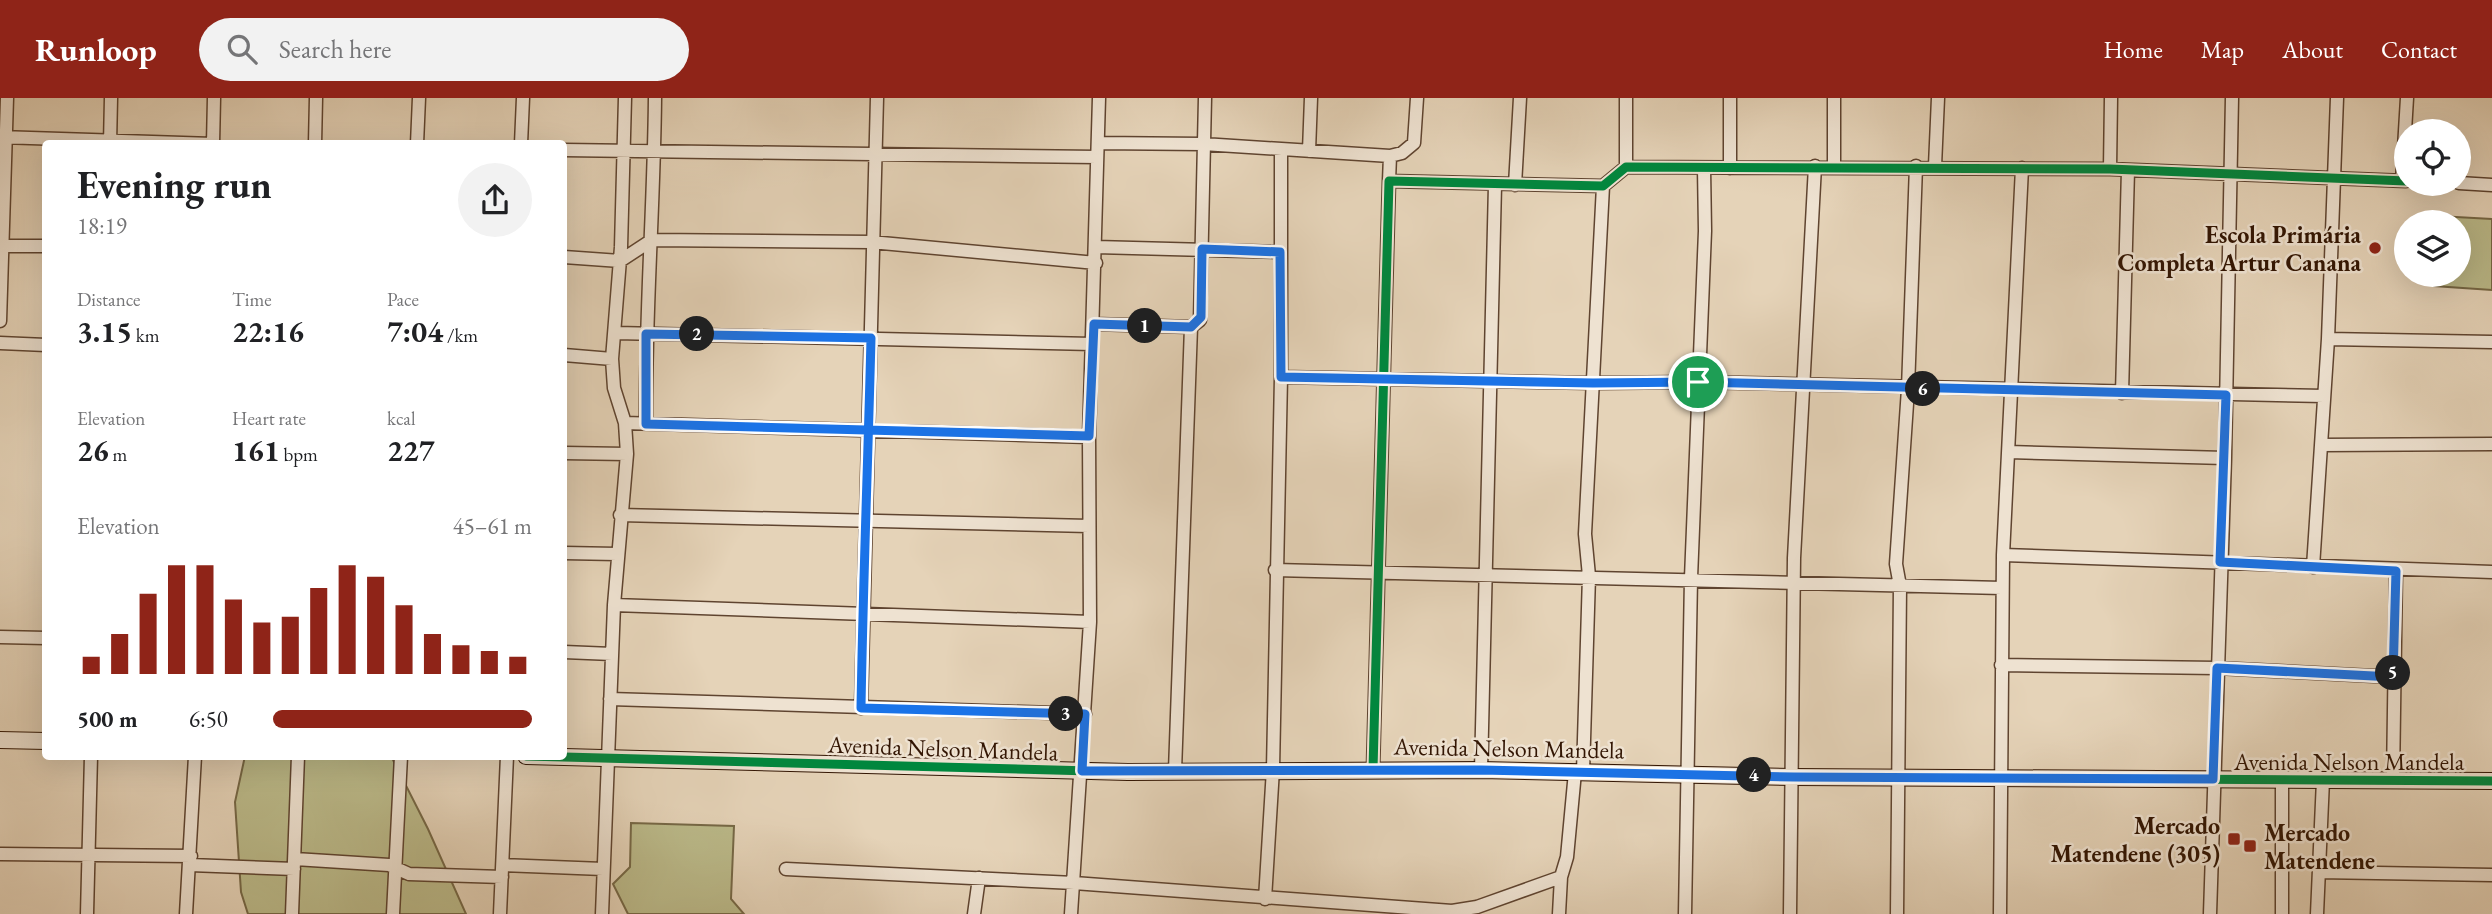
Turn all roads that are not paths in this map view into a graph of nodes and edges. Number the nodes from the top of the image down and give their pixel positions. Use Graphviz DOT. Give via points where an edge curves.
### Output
graph roads {
  1 [pos="7,98"];
  2 [pos="111,98"];
  3 [pos="214,98"];
  4 [pos="316,98"];
  5 [pos="419,98"];
  6 [pos="523,98"];
  7 [pos="625,98"];
  8 [pos="655,98"];
  9 [pos="877,98"];
  10 [pos="1099,98"];
  11 [pos="1205,98"];
  12 [pos="1311,98"];
  13 [pos="1417,98"];
  14 [pos="1520,98"];
  15 [pos="1626,98"];
  16 [pos="1730,98"];
  17 [pos="1834,98"];
  18 [pos="1938,98"];
  19 [pos="2111,98"];
  20 [pos="2232,98"];
  21 [pos="2337,98"];
  22 [pos="2407,98"];
  23 [pos="2406,119"];
  24 [pos="3,137"];
  25 [pos="67,140"];
  26 [pos="110,140"];
  27 [pos="213,140"];
  28 [pos="315,140"];
  29 [pos="417,140"];
  30 [pos="522,140"];
  31 [pos="1098,143"];
  32 [pos="1203,144"];
  33 [pos="625,149"];
  34 [pos="1281,149"];
  35 [pos="567,150"];
  36 [pos="654,150"];
  37 [pos="1309,151"];
  38 [pos="876,155"];
  39 [pos="1390,156"];
  40 [pos="1097,157"];
  41 [pos="1815,166"];
  42 [pos="1834,166"];
  43 [pos="1916,166"];
  44 [pos="1935,166"];
  45 [pos="1626,167"];
  46 [pos="1704,168"];
  47 [pos="1730,168"];
  48 [pos="2022,168"];
  49 [pos="2110,169"];
  50 [pos="2128,170"];
  51 [pos="2230,174"];
  52 [pos="2336,178"];
  53 [pos="1389,181"];
  54 [pos="2394,181"];
  55 [pos="2471,184"];
  56 [pos="1495,185"];
  57 [pos="1515,185"];
  58 [pos="2492,185"];
  59 [pos="1603,186"];
  60 [pos="652,240"];
  61 [pos="871,242"];
  62 [pos="42,246"];
  63 [pos="1096,247"];
  64 [pos="1202,249"];
  65 [pos="3,251"];
  66 [pos="1280,252"];
  67 [pos="567,257"];
  68 [pos="620,261"];
  69 [pos="1096,263"];
  70 [pos="0,321"];
  71 [pos="1094,324"];
  72 [pos="1191,327"];
  73 [pos="617,333"];
  74 [pos="646,334"];
  75 [pos="871,338"];
  76 [pos="2328,339"];
  77 [pos="2492,342"];
  78 [pos="0,343"];
  79 [pos="1092,344"];
  80 [pos="42,345"];
  81 [pos="567,355"];
  82 [pos="612,359"];
  83 [pos="1281,377"];
  84 [pos="1383,379"];
  85 [pos="1488,381"];
  86 [pos="1698,382"];
  87 [pos="1593,383"];
  88 [pos="1804,385"];
  89 [pos="1908,388"];
  90 [pos="2014,391"];
  91 [pos="2122,393"];
  92 [pos="2226,395"];
  93 [pos="2324,396"];
  94 [pos="625,423"];
  95 [pos="646,424"];
  96 [pos="869,430"];
  97 [pos="1089,436"];
  98 [pos="2492,444"];
  99 [pos="2321,445"];
  100 [pos="2009,452"];
  101 [pos="567,453"];
  102 [pos="627,454"];
  103 [pos="2225,458"];
  104 [pos="620,516"];
  105 [pos="865,522"];
  106 [pos="1089,526"];
  107 [pos="567,553"];
  108 [pos="617,554"];
  109 [pos="2003,555"];
  110 [pos="2220,562"];
  111 [pos="2313,567"];
  112 [pos="1275,570"];
  113 [pos="2396,571"];
  114 [pos="2492,572"];
  115 [pos="1379,573"];
  116 [pos="1484,576"];
  117 [pos="1589,576"];
  118 [pos="1690,578"];
  119 [pos="1794,582"];
  120 [pos="1900,586"];
  121 [pos="2002,588"];
  122 [pos="614,605"];
  123 [pos="862,616"];
  124 [pos="1090,622"];
  125 [pos="0,637"];
  126 [pos="42,638"];
  127 [pos="567,652"];
  128 [pos="612,654"];
  129 [pos="2001,665"];
  130 [pos="2217,668"];
  131 [pos="2393,677"];
  132 [pos="610,699"];
  133 [pos="861,708"];
  134 [pos="1085,714"];
  135 [pos="0,740"];
  136 [pos="42,741"];
  137 [pos="567,757"];
  138 [pos="606,758"];
  139 [pos="92,760"];
  140 [pos="195,760"];
  141 [pos="298,760"];
  142 [pos="401,760"];
  143 [pos="506,760"];
  144 [pos="1273,769"];
  145 [pos="1373,769"];
  146 [pos="1481,770"];
  147 [pos="1082,771"];
  148 [pos="1175,771"];
  149 [pos="1579,772"];
  150 [pos="1688,773"];
  151 [pos="1899,776"];
  152 [pos="2001,776"];
  153 [pos="1794,777"];
  154 [pos="2213,779"];
  155 [pos="2282,780"];
  156 [pos="2323,780"];
  157 [pos="2393,780"];
  158 [pos="2492,780"];
  159 [pos="0,854"];
  160 [pos="89,856"];
  161 [pos="190,861"];
  162 [pos="295,864"];
  163 [pos="396,868"];
  164 [pos="603,869"];
  165 [pos="786,869"];
  166 [pos="502,871"];
  167 [pos="2319,872"];
  168 [pos="2492,875"];
  169 [pos="979,877"];
  170 [pos="1561,877"];
  171 [pos="1074,883"];
  172 [pos="1265,899"];
  173 [pos="87,914"];
  174 [pos="186,914"];
  175 [pos="292,914"];
  176 [pos="393,914"];
  177 [pos="500,914"];
  178 [pos="602,914"];
  179 [pos="974,914"];
  180 [pos="1071,914"];
  181 [pos="1559,914"];
  182 [pos="1685,914"];
  183 [pos="1790,914"];
  184 [pos="1897,914"];
  185 [pos="2000,914"];
  186 [pos="2210,914"];
  187 [pos="2282,914"];
  188 [pos="2317,914"];
  1 -- 24 [label="street"];
  2 -- 26 [label="street"];
  3 -- 27 [label="street"];
  4 -- 28 [label="street"];
  5 -- 29 [label="street"];
  6 -- 30 [label="street"];
  7 -- 33 [label="street"];
  8 -- 36 [label="street"];
  9 -- 38 [label="street"];
  10 -- 31 [label="street"];
  11 -- 32 [label="street"];
  12 -- 37 [label="street"];
  13 -- 39 [label="street" via="1414,143"];
  14 -- 57 [label="street"];
  15 -- 45 [label="street"];
  16 -- 47 [label="street"];
  17 -- 42 [label="street"];
  18 -- 44 [label="street"];
  19 -- 49 [label="street"];
  20 -- 51 [label="street"];
  21 -- 52 [label="street"];
  22 -- 23 [label="street"];
  24 -- 25 [label="street"];
  24 -- 65 [label="street"];
  31 -- 32 [label="street"];
  31 -- 40 [label="street"];
  32 -- 34 [label="street"];
  32 -- 64 [label="street"];
  33 -- 35 [label="street"];
  33 -- 36 [label="street"];
  33 -- 68 [label="street"];
  34 -- 37 [label="street"];
  34 -- 66 [label="street"];
  36 -- 38 [label="street"];
  36 -- 60 [label="street"];
  37 -- 39 [label="street"];
  38 -- 40 [label="street"];
  38 -- 61 [label="street"];
  39 -- 53 [label="street"];
  40 -- 63 [label="street"];
  41 -- 42 [label="street"];
  41 -- 47 [label="street"];
  41 -- 88 [label="street"];
  42 -- 43 [label="street"];
  43 -- 44 [label="street"];
  43 -- 89 [label="street"];
  44 -- 48 [label="street"];
  45 -- 46 [label="street"];
  45 -- 59 [label="street"];
  46 -- 47 [label="street"];
  46 -- 86 [label="street"];
  48 -- 49 [label="street"];
  48 -- 90 [label="street"];
  49 -- 50 [label="street"];
  50 -- 51 [label="street"];
  50 -- 91 [label="street"];
  51 -- 52 [label="street"];
  51 -- 92 [label="street"];
  52 -- 54 [label="street"];
  52 -- 76 [label="street"];
  53 -- 56 [label="street"];
  53 -- 84 [label="street"];
  55 -- 58 [label="street"];
  56 -- 57 [label="street"];
  56 -- 85 [label="street"];
  57 -- 59 [label="street"];
  59 -- 87 [label="street"];
  60 -- 61 [label="street"];
  60 -- 68 [label="street"];
  60 -- 74 [label="street"];
  61 -- 69 [label="street"];
  61 -- 75 [label="street"];
  62 -- 65 [label="street"];
  63 -- 64 [label="street"];
  63 -- 69 [label="street"];
  64 -- 66 [label="street"];
  64 -- 72 [label="street" via="1201,317"];
  65 -- 70 [label="street"];
  66 -- 83 [label="street"];
  67 -- 68 [label="street"];
  68 -- 73 [label="street"];
  69 -- 71 [label="street"];
  71 -- 72 [label="street"];
  71 -- 79 [label="street"];
  72 -- 148 [label="street"];
  73 -- 74 [label="street"];
  73 -- 82 [label="street"];
  74 -- 75 [label="street"];
  74 -- 95 [label="street"];
  75 -- 79 [label="street"];
  75 -- 96 [label="street"];
  76 -- 77 [label="street"];
  76 -- 93 [label="street"];
  78 -- 80 [label="street"];
  79 -- 97 [label="street"];
  81 -- 82 [label="street"];
  82 -- 94 [label="street" via="614,388"];
  83 -- 84 [label="street"];
  83 -- 112 [label="street"];
  84 -- 85 [label="street"];
  84 -- 115 [label="street"];
  85 -- 87 [label="street"];
  85 -- 116 [label="street"];
  86 -- 87 [label="street"];
  86 -- 88 [label="street"];
  86 -- 118 [label="street"];
  87 -- 117 [label="street" via="1585,534"];
  88 -- 89 [label="street"];
  88 -- 119 [label="street"];
  89 -- 90 [label="street"];
  89 -- 120 [label="street" via="1896,564"];
  90 -- 91 [label="street"];
  90 -- 100 [label="street"];
  91 -- 92 [label="street"];
  92 -- 93 [label="street"];
  92 -- 103 [label="street"];
  93 -- 99 [label="street"];
  94 -- 95 [label="street"];
  94 -- 102 [label="street"];
  95 -- 96 [label="street"];
  96 -- 97 [label="street"];
  96 -- 105 [label="street"];
  97 -- 106 [label="street"];
  98 -- 99 [label="street"];
  99 -- 111 [label="street"];
  100 -- 103 [label="street"];
  100 -- 109 [label="street"];
  101 -- 102 [label="street"];
  102 -- 104 [label="street"];
  103 -- 110 [label="street"];
  104 -- 105 [label="street"];
  104 -- 108 [label="street"];
  105 -- 106 [label="street"];
  105 -- 123 [label="street"];
  106 -- 124 [label="street"];
  107 -- 108 [label="street"];
  108 -- 122 [label="street"];
  109 -- 110 [label="street"];
  109 -- 121 [label="street"];
  110 -- 111 [label="street"];
  110 -- 130 [label="street"];
  111 -- 113 [label="street"];
  112 -- 115 [label="street"];
  112 -- 144 [label="street"];
  113 -- 114 [label="street"];
  113 -- 131 [label="street"];
  115 -- 116 [label="street"];
  115 -- 145 [label="street"];
  116 -- 117 [label="street"];
  116 -- 146 [label="street"];
  117 -- 118 [label="street"];
  117 -- 149 [label="street"];
  118 -- 119 [label="street"];
  118 -- 150 [label="street"];
  119 -- 120 [label="street"];
  119 -- 153 [label="street"];
  120 -- 121 [label="street"];
  120 -- 151 [label="street"];
  121 -- 129 [label="street"];
  122 -- 123 [label="street"];
  122 -- 128 [label="street"];
  123 -- 124 [label="street"];
  123 -- 133 [label="street"];
  124 -- 134 [label="street"];
  125 -- 126 [label="street"];
  127 -- 128 [label="street"];
  128 -- 132 [label="street"];
  129 -- 130 [label="street"];
  129 -- 152 [label="street"];
  130 -- 131 [label="street"];
  130 -- 154 [label="street"];
  131 -- 157 [label="street"];
  132 -- 133 [label="street"];
  132 -- 138 [label="street"];
  133 -- 134 [label="street"];
  134 -- 147 [label="street"];
  135 -- 136 [label="street"];
  137 -- 138 [label="street, Avenida Nelson Mandela"];
  138 -- 147 [label="street, Avenida Nelson Mandela"];
  138 -- 164 [label="street"];
  139 -- 160 [label="street"];
  140 -- 161 [label="street"];
  141 -- 162 [label="street"];
  142 -- 163 [label="street"];
  143 -- 166 [label="street"];
  144 -- 145 [label="street, Avenida Nelson Mandela"];
  144 -- 148 [label="street, Avenida Nelson Mandela"];
  144 -- 172 [label="street"];
  145 -- 146 [label="street, Avenida Nelson Mandela"];
  146 -- 149 [label="street, Avenida Nelson Mandela"];
  147 -- 148 [label="street, Avenida Nelson Mandela"];
  147 -- 171 [label="street"];
  149 -- 150 [label="street, Avenida Nelson Mandela"];
  149 -- 170 [label="street"];
  150 -- 153 [label="street, Avenida Nelson Mandela"];
  150 -- 182 [label="street"];
  151 -- 152 [label="street, Avenida Nelson Mandela"];
  151 -- 153 [label="street, Avenida Nelson Mandela"];
  151 -- 184 [label="street"];
  152 -- 154 [label="street, Avenida Nelson Mandela"];
  152 -- 185 [label="street"];
  153 -- 183 [label="street"];
  154 -- 155 [label="street, Avenida Nelson Mandela"];
  154 -- 186 [label="street"];
  155 -- 156 [label="street, Avenida Nelson Mandela"];
  155 -- 187 [label="street"];
  156 -- 157 [label="street, Avenida Nelson Mandela"];
  156 -- 167 [label="street"];
  157 -- 158 [label="street, Avenida Nelson Mandela"];
  159 -- 160 [label="street"];
  160 -- 161 [label="street"];
  160 -- 173 [label="street"];
  161 -- 162 [label="street"];
  161 -- 174 [label="street"];
  162 -- 163 [label="street"];
  162 -- 175 [label="street"];
  163 -- 166 [label="street" via="409,874"];
  163 -- 176 [label="street"];
  164 -- 166 [label="street"];
  164 -- 178 [label="street"];
  165 -- 169 [label="street"];
  166 -- 177 [label="street"];
  167 -- 168 [label="street"];
  167 -- 188 [label="street"];
  169 -- 171 [label="street"];
  169 -- 179 [label="street"];
  170 -- 172 [label="street" via="1477,907 1452,911"];
  170 -- 181 [label="street"];
  171 -- 172 [label="street"];
  171 -- 180 [label="street"];
}
